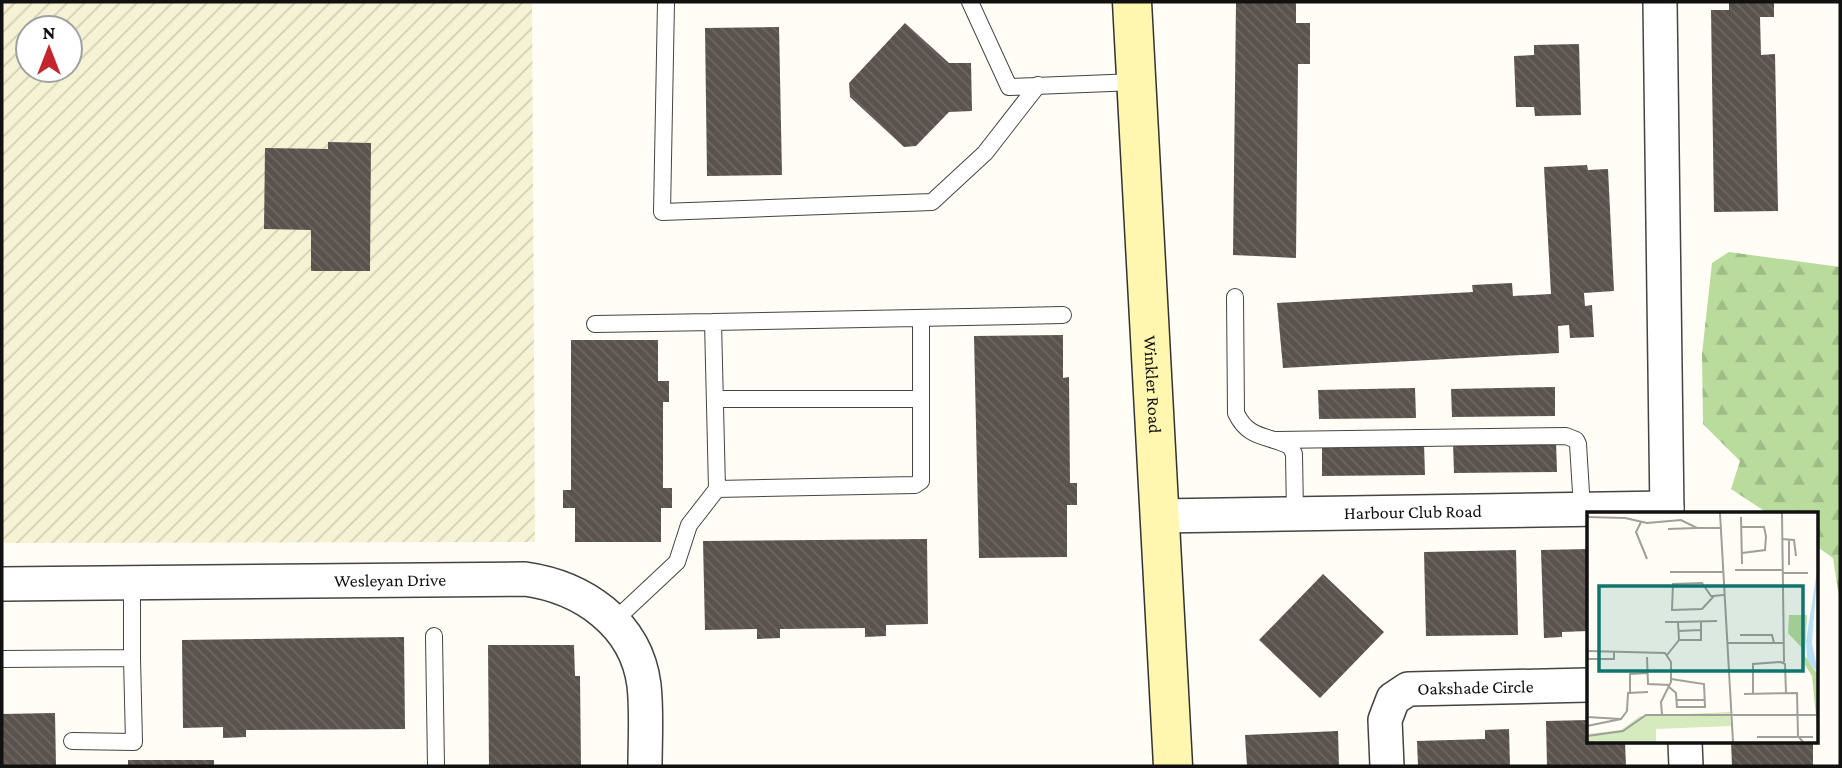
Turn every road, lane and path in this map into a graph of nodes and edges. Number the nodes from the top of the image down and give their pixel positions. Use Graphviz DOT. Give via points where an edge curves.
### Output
graph roads {
  1 [pos="666,2"];
  2 [pos="970,2"];
  3 [pos="1132,2"];
  4 [pos="1660,2"];
  5 [pos="1136,82"];
  6 [pos="1038,85"];
  7 [pos="1235,297"];
  8 [pos="1063,316"];
  9 [pos="921,319"];
  10 [pos="713,322"];
  11 [pos="595,324"];
  12 [pos="715,399"];
  13 [pos="921,399"];
  14 [pos="1277,440"];
  15 [pos="717,489"];
  16 [pos="1581,509"];
  17 [pos="1667,511"];
  18 [pos="1295,514"];
  19 [pos="1159,516"];
  20 [pos="132,582"];
  21 [pos="2,584"];
  22 [pos="614,621"];
  23 [pos="434,636"];
  24 [pos="132,658"];
  25 [pos="2,659"];
  26 [pos="1587,685"];
  27 [pos="72,741"];
  28 [pos="1685,744"];
  29 [pos="436,766"];
  30 [pos="645,766"];
  31 [pos="1173,766"];
  32 [pos="1387,766"];
  33 [pos="1686,766"];
  1 -- 6 [label="lane" via="662,212 932,202 985,153"];
  2 -- 6 [label="lane" via="1009,87"];
  3 -- 5 [label="street, Winkler Road"];
  4 -- 17 [label="street, Harbour Club Road"];
  5 -- 6 [label="lane"];
  5 -- 19 [label="street, Winkler Road"];
  7 -- 14 [label="lane" via="1236,413 1251,433"];
  8 -- 9 [label="lane"];
  9 -- 10 [label="lane"];
  9 -- 13 [label="lane"];
  10 -- 11 [label="lane"];
  10 -- 12 [label="lane"];
  12 -- 13 [label="lane"];
  12 -- 15 [label="lane"];
  13 -- 15 [label="lane" via="922,475 915,485"];
  14 -- 16 [label="lane" via="1566,436 1578,444"];
  14 -- 18 [label="lane" via="1290,446 1294,454"];
  15 -- 22 [label="lane" via="689,525 677,562"];
  16 -- 17 [label="street, Harbour Club Road"];
  16 -- 18 [label="street, Harbour Club Road"];
  18 -- 19 [label="street, Harbour Club Road"];
  19 -- 31 [label="street, Winkler Road"];
  20 -- 21 [label="street, Wesleyan Drive"];
  20 -- 22 [label="street, Wesleyan Drive" via="525,579 575,592"];
  20 -- 24 [label="lane"];
  22 -- 30 [label="street, Wesleyan Drive" via="627,640 644,684"];
  23 -- 29 [label="lane"];
  24 -- 25 [label="lane"];
  24 -- 27 [label="lane" via="134,742"];
  26 -- 32 [label="street, Oakshade Circle" via="1408,689 1393,699 1385,720"];
  28 -- 33 [label="street"];
}
